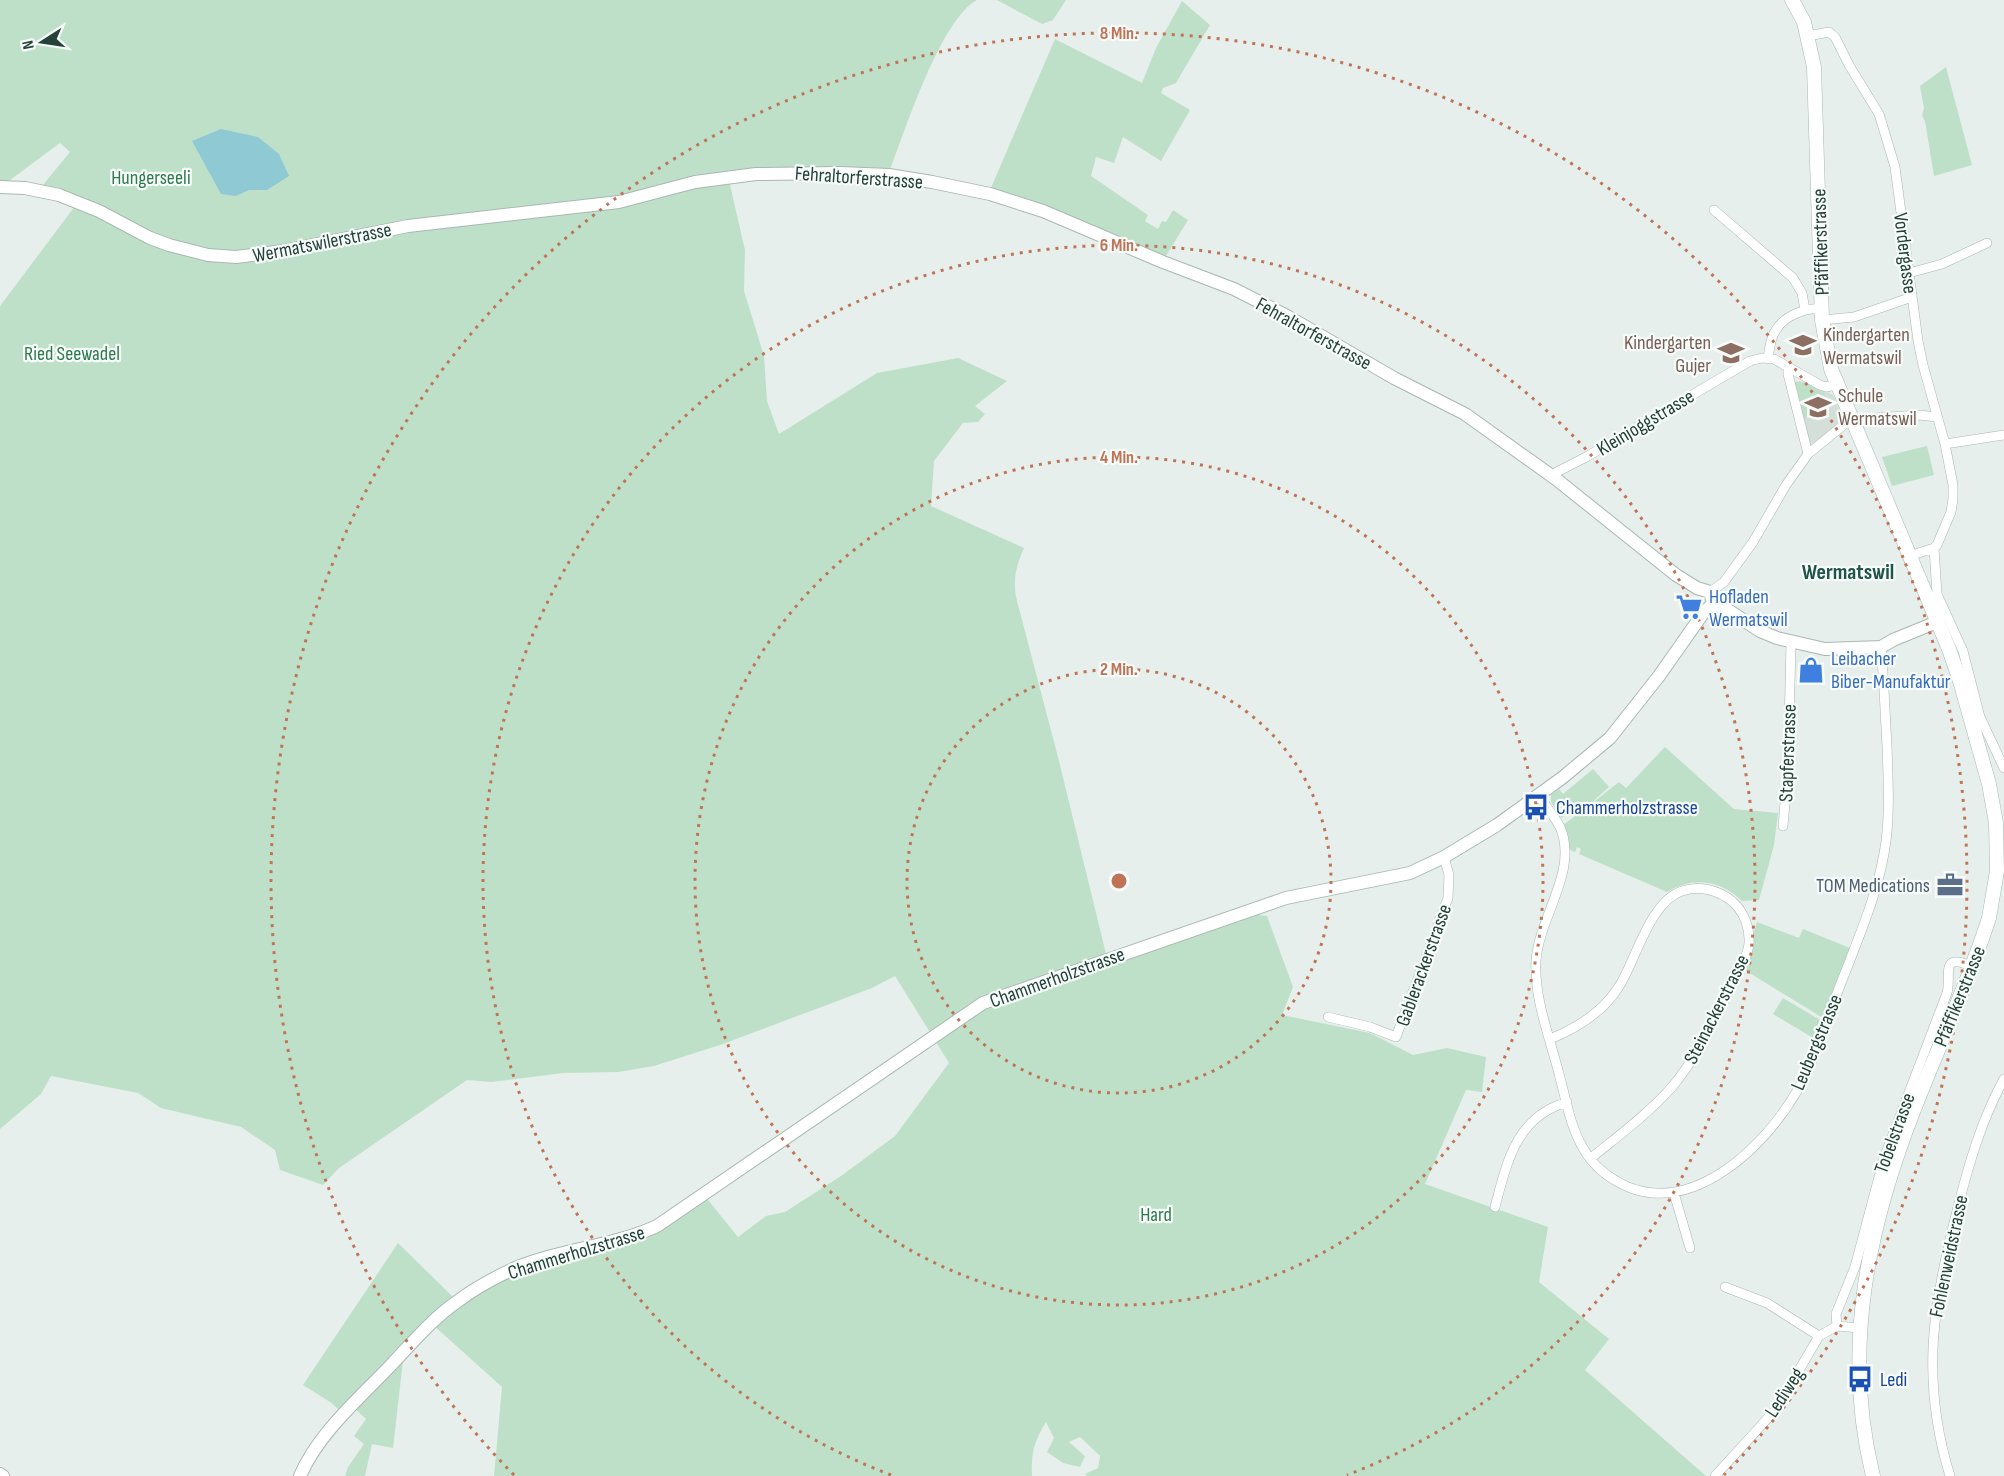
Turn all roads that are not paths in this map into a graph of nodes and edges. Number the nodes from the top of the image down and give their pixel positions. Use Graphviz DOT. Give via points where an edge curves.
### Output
graph roads {
  1 [pos="1792,0"];
  2 [pos="1808,36"];
  3 [pos="0,187"];
  4 [pos="619,202"];
  5 [pos="1714,210"];
  6 [pos="1987,243"];
  7 [pos="1909,273"];
  8 [pos="1912,297"];
  9 [pos="1805,310"];
  10 [pos="1822,314"];
  11 [pos="1768,357"];
  12 [pos="1788,367"];
  13 [pos="1804,376"];
  14 [pos="1790,381"];
  15 [pos="1836,385"];
  16 [pos="1932,397"];
  17 [pos="1919,415"];
  18 [pos="1938,417"];
  19 [pos="1852,421"];
  20 [pos="2004,435"];
  21 [pos="1945,444"];
  22 [pos="1808,454"];
  23 [pos="1551,475"];
  24 [pos="1934,548"];
  25 [pos="1909,556"];
  26 [pos="1711,598"];
  27 [pos="1937,622"];
  28 [pos="1791,643"];
  29 [pos="1881,647"];
  30 [pos="2004,768"];
  31 [pos="1538,795"];
  32 [pos="1783,826"];
  33 [pos="1444,857"];
  34 [pos="1971,966"];
  35 [pos="1328,1017"];
  36 [pos="1550,1039"];
  37 [pos="2004,1079"];
  38 [pos="1567,1102"];
  39 [pos="1590,1159"];
  40 [pos="1674,1193"];
  41 [pos="1496,1207"];
  42 [pos="1690,1248"];
  43 [pos="1725,1287"];
  44 [pos="1837,1326"];
  45 [pos="1860,1328"];
  46 [pos="1819,1336"];
  47 [pos="300,1476"];
  48 [pos="1715,1476"];
  49 [pos="1873,1476"];
  50 [pos="1950,1476"];
  1 -- 2 [label="main road, Pfäffikerstrasse"];
  2 -- 7 [label="street, Vordergasse" via="1829,32 1835,37 1879,114 1895,167"];
  2 -- 10 [label="main road, Pfäffikerstrasse" via="1814,67"];
  3 -- 4 [label="street, Wermatswilerstrasse" via="59,195 169,245 236,257 408,226"];
  4 -- 23 [label="street, Fehraltorferstrasse" via="704,181 775,173 889,175 1016,201 1251,298 1465,414"];
  5 -- 9 [label="street" via="1793,278 1802,293"];
  6 -- 7 [label="street" via="1942,264"];
  7 -- 8 [label="street, Vordergasse"];
  8 -- 10 [label="street" via="1854,317"];
  8 -- 16 [label="street, Vordergasse" via="1919,349"];
  9 -- 10 [label="street"];
  9 -- 11 [label="street" via="1776,329"];
  10 -- 15 [label="main road, Pfäffikerstrasse" via="1826,351"];
  11 -- 12 [label="street"];
  11 -- 23 [label="street, Kleinjoggstrasse" via="1738,367"];
  12 -- 13 [label="street"];
  12 -- 14 [label="street"];
  13 -- 14 [label="street"];
  13 -- 15 [label="street" via="1826,387"];
  14 -- 22 [label="street"];
  15 -- 19 [label="main road, Pfäffikerstrasse"];
  16 -- 17 [label="street"];
  16 -- 18 [label="street, Vordergasse"];
  17 -- 18 [label="street"];
  17 -- 19 [label="street"];
  18 -- 21 [label="street, Vordergasse"];
  19 -- 22 [label="street, Chammerholzstrasse"];
  19 -- 25 [label="main road, Pfäffikerstrasse"];
  20 -- 21 [label="street"];
  21 -- 24 [label="street, Vordergasse" via="1953,499 1949,518"];
  22 -- 26 [label="street, Chammerholzstrasse" via="1753,542"];
  23 -- 26 [label="street, Fehraltorferstrasse" via="1676,575"];
  24 -- 25 [label="street"];
  24 -- 30 [label="street" via="1937,594 1963,651 1980,717"];
  25 -- 27 [label="main road, Pfäffikerstrasse"];
  26 -- 28 [label="street, Fehraltorferstrasse" via="1760,631"];
  26 -- 31 [label="street, Chammerholzstrasse" via="1659,676 1610,738"];
  27 -- 29 [label="street, Fehraltorferstrasse"];
  27 -- 34 [label="main road, Pfäffikerstrasse" via="1960,681 1992,795 1998,847 1995,894"];
  28 -- 29 [label="street, Fehraltorferstrasse" via="1825,649"];
  28 -- 32 [label="street, Stapferstrasse"];
  29 -- 40 [label="street, Leubergstrasse" via="1888,767 1886,843 1877,884 1854,950 1792,1100 1752,1146 1725,1169 1695,1187"];
  31 -- 33 [label="street, Chammerholzstrasse"];
  31 -- 36 [label="street, Leubergstrasse" via="1558,825 1565,850 1564,868 1542,929 1537,958 1539,993"];
  33 -- 35 [label="street, Gablerackerstrasse" via="1449,875 1448,898 1396,1037"];
  33 -- 47 [label="street, Chammerholzstrasse" via="1398,876 1286,898 983,1003 657,1226 628,1238 516,1268 457,1301 344,1414 315,1448"];
  34 -- 44 [label="street, Tobelstrasse" via="1957,961 1948,968 1947,993 1884,1158 1855,1267 1836,1314"];
  34 -- 45 [label="main road, Pfäffikerstrasse" via="1912,1114 1878,1215 1866,1270"];
  36 -- 38 [label="street, Leubergstrasse"];
  36 -- 39 [label="street, Steinackerstrasse" via="1582,1024 1612,997 1656,914 1672,896 1692,889 1712,890 1728,898 1742,913 1749,948 1693,1059 1652,1107"];
  37 -- 50 [label="street, Fohlenweidstrasse" via="1988,1109 1964,1184 1938,1288 1932,1381"];
  38 -- 39 [label="street, Leubergstrasse" via="1578,1139"];
  38 -- 41 [label="street" via="1543,1114 1519,1137 1509,1154"];
  39 -- 40 [label="street, Leubergstrasse" via="1626,1186 1644,1192"];
  40 -- 42 [label="street"];
  43 -- 46 [label="street" via="1767,1303"];
  44 -- 45 [label="street"];
  44 -- 46 [label="street"];
  45 -- 49 [label="main road, Pfäffikerstrasse" via="1864,1433"];
  46 -- 48 [label="street, Lediweg" via="1777,1408"];
}
